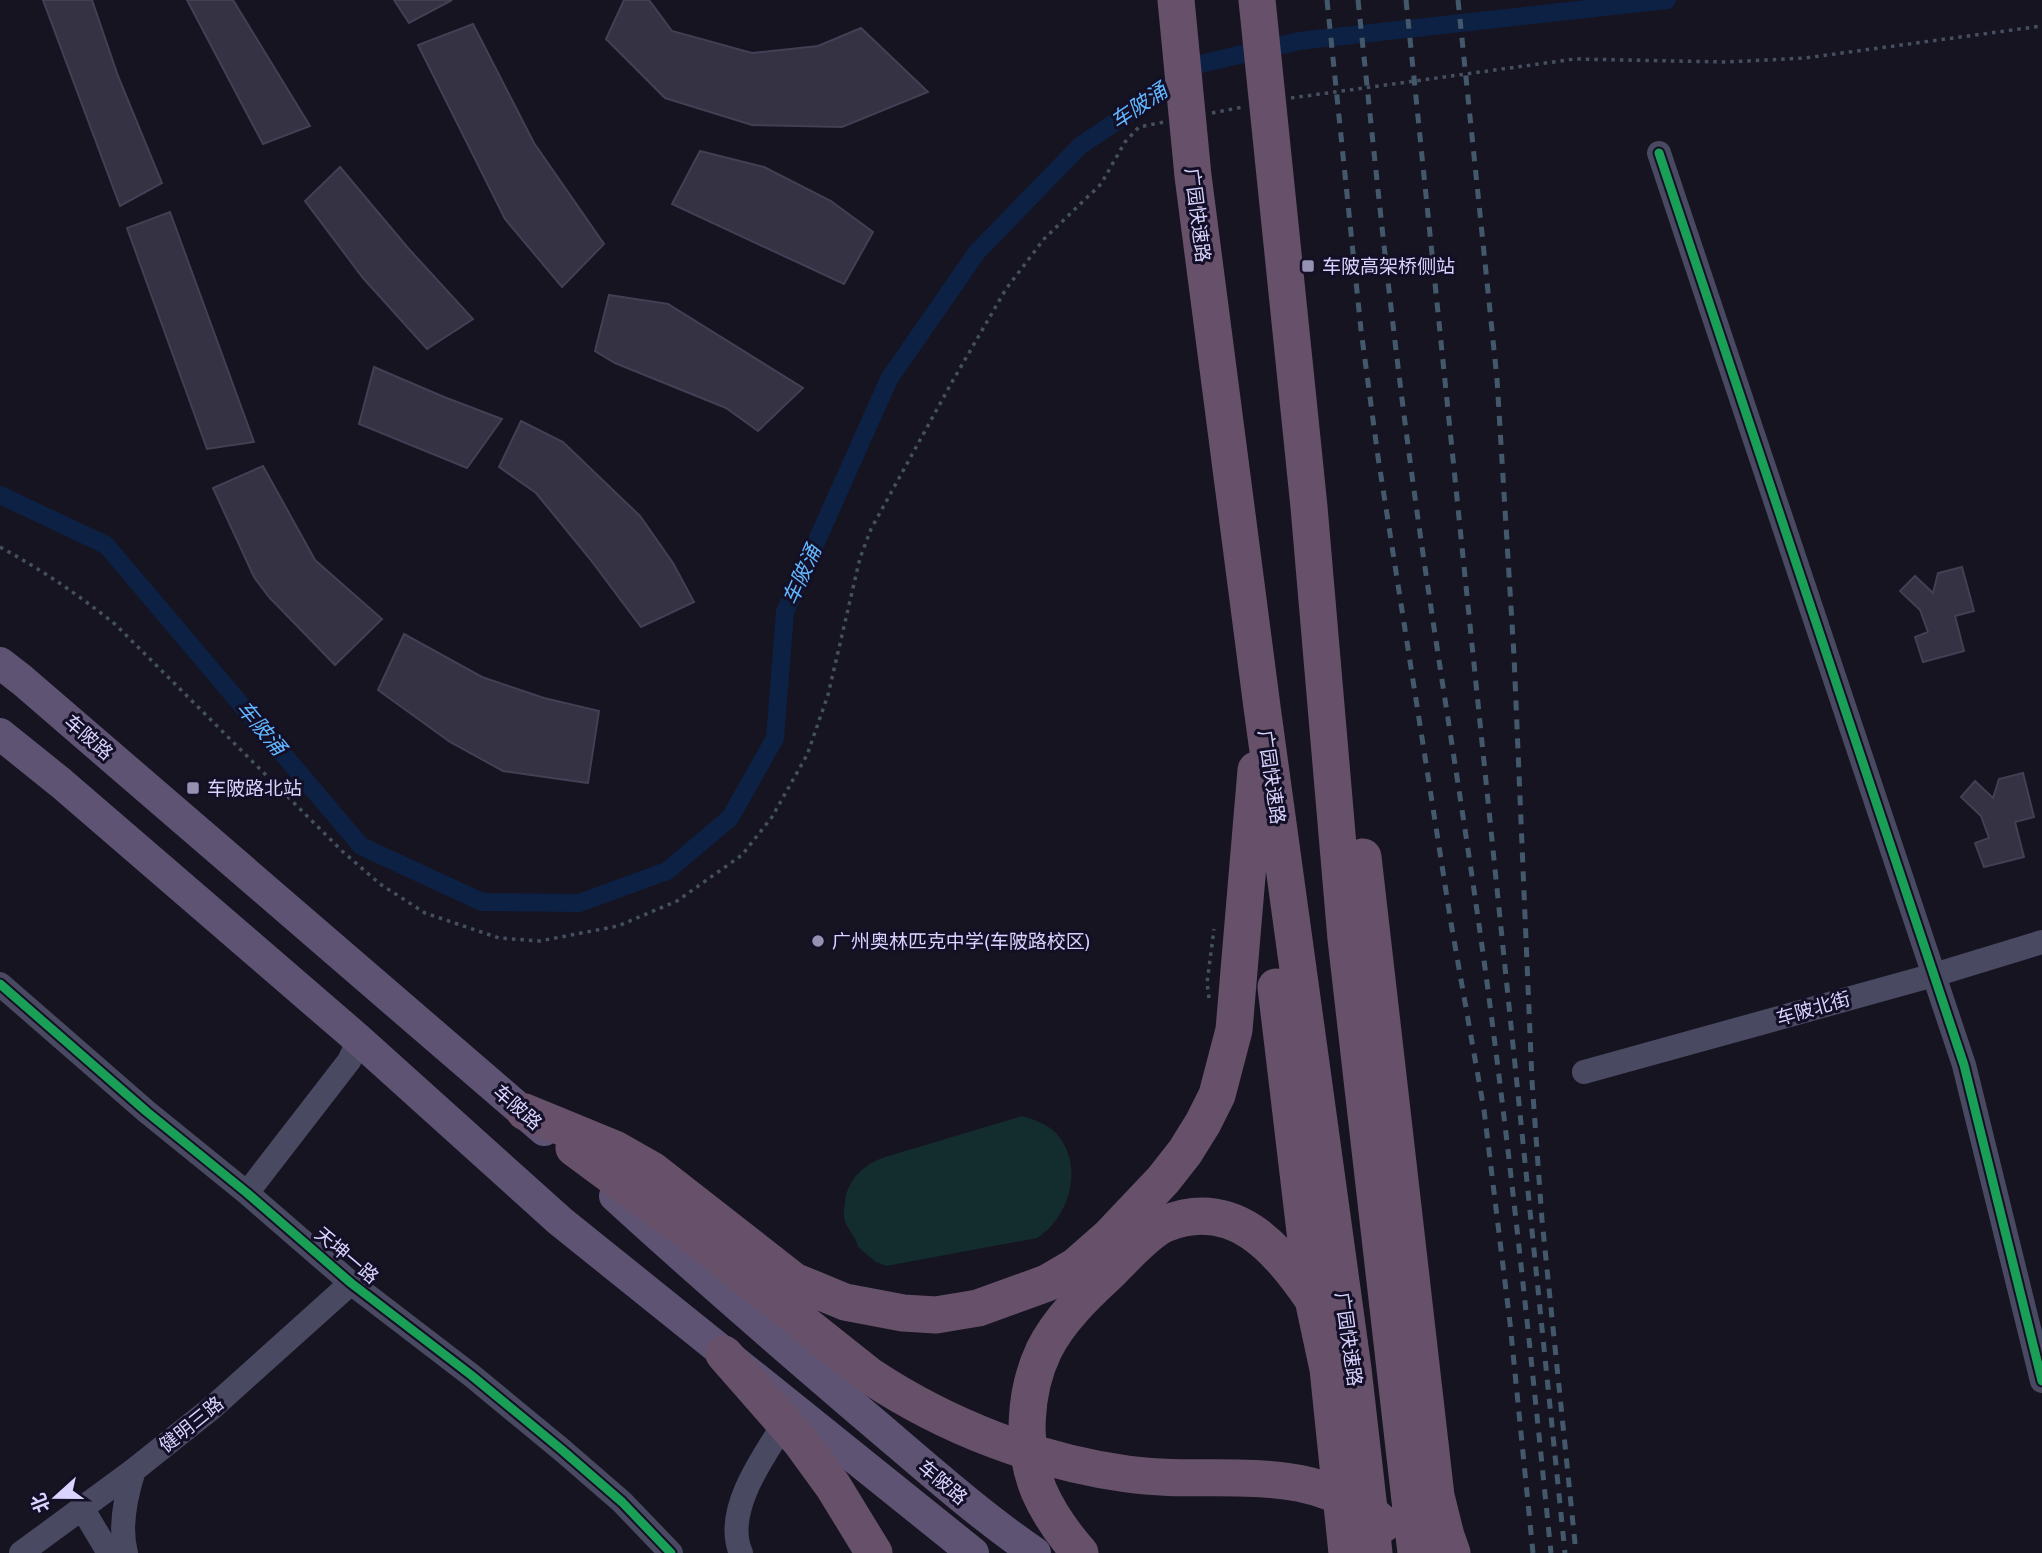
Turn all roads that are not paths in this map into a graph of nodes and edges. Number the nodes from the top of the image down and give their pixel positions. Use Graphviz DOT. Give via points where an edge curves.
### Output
graph roads {
  1 [pos="1176,0"];
  2 [pos="1257,0"];
  3 [pos="1659,153"];
  4 [pos="1309,507"];
  5 [pos="0,657"];
  6 [pos="11,671"];
  7 [pos="1262,707"];
  8 [pos="0,734"];
  9 [pos="2042,942"];
  10 [pos="1934,975"];
  11 [pos="0,984"];
  12 [pos="359,1041"];
  13 [pos="1584,1072"];
  14 [pos="525,1112"];
  15 [pos="247,1193"];
  16 [pos="351,1283"];
  17 [pos="1313,1299"];
  18 [pos="724,1354"];
  19 [pos="1341,1369"];
  20 [pos="2042,1381"];
  21 [pos="784,1423"];
  22 [pos="134,1470"];
  23 [pos="76,1513"];
  24 [pos="21,1553"];
  25 [pos="90,1553"];
  26 [pos="109,1553"];
  27 [pos="126,1553"];
  28 [pos="671,1553"];
  29 [pos="741,1553"];
  30 [pos="874,1553"];
  31 [pos="973,1553"];
  32 [pos="1035,1553"];
  33 [pos="1080,1553"];
  34 [pos="1347,1553"];
  35 [pos="1374,1553"];
  36 [pos="1415,1553"];
  37 [pos="1452,1553"];
  1 -- 7 [label="highway, 广园快速路" via="1193,176"];
  2 -- 4 [label="highway"];
  3 -- 10 [label="street"];
  4 -- 36 [label="highway" via="1346,939"];
  4 -- 37 [label="highway" via="1354,784 1436,1496"];
  5 -- 6 [label="street"];
  6 -- 14 [label="main road, 车陂路"];
  7 -- 14 [label="highway" via="1234,1030 1217,1095 1185,1152 1163,1180 1109,1237 1076,1266 1047,1283 978,1308 936,1315 845,1302 794,1281 652,1170 615,1149"];
  7 -- 17 [label="highway" via="1269,924"];
  7 -- 19 [label="highway, 广园快速路"];
  8 -- 12 [label="main road, 车陂路"];
  9 -- 10 [label="street, 车陂北街"];
  10 -- 13 [label="street, 车陂北街"];
  10 -- 20 [label="street" via="1964,1065"];
  11 -- 15 [label="street, 天坤一路"];
  12 -- 15 [label="street" via="331,1086"];
  12 -- 18 [label="main road, 车陂路" via="561,1221"];
  14 -- 32 [label="main road, 车陂路" via="829,1385 991,1523"];
  14 -- 36 [label="highway" via="894,1392 986,1437 1058,1461 1128,1474 1256,1477 1319,1488 1353,1502"];
  15 -- 16 [label="street, 天坤一路"];
  16 -- 22 [label="street, 健明三路" via="213,1407"];
  16 -- 28 [label="street, 天坤一路" via="552,1441 622,1502"];
  17 -- 19 [label="highway"];
  17 -- 33 [label="highway" via="1279,1254 1254,1231 1207,1216 1163,1224 1073,1308 1044,1350 1027,1425 1039,1490"];
  18 -- 21 [label="highway"];
  18 -- 31 [label="main road, 车陂路"];
  19 -- 34 [label="highway"];
  19 -- 35 [label="highway, 广园快速路"];
  21 -- 29 [label="street" via="744,1495 737,1517"];
  21 -- 30 [label="highway" via="833,1486"];
  22 -- 23 [label="street, 健明三路"];
  22 -- 27 [label="street" via="124,1518"];
  23 -- 24 [label="street, 健明三路"];
  23 -- 25 [label="street"];
  23 -- 26 [label="street"];
}
